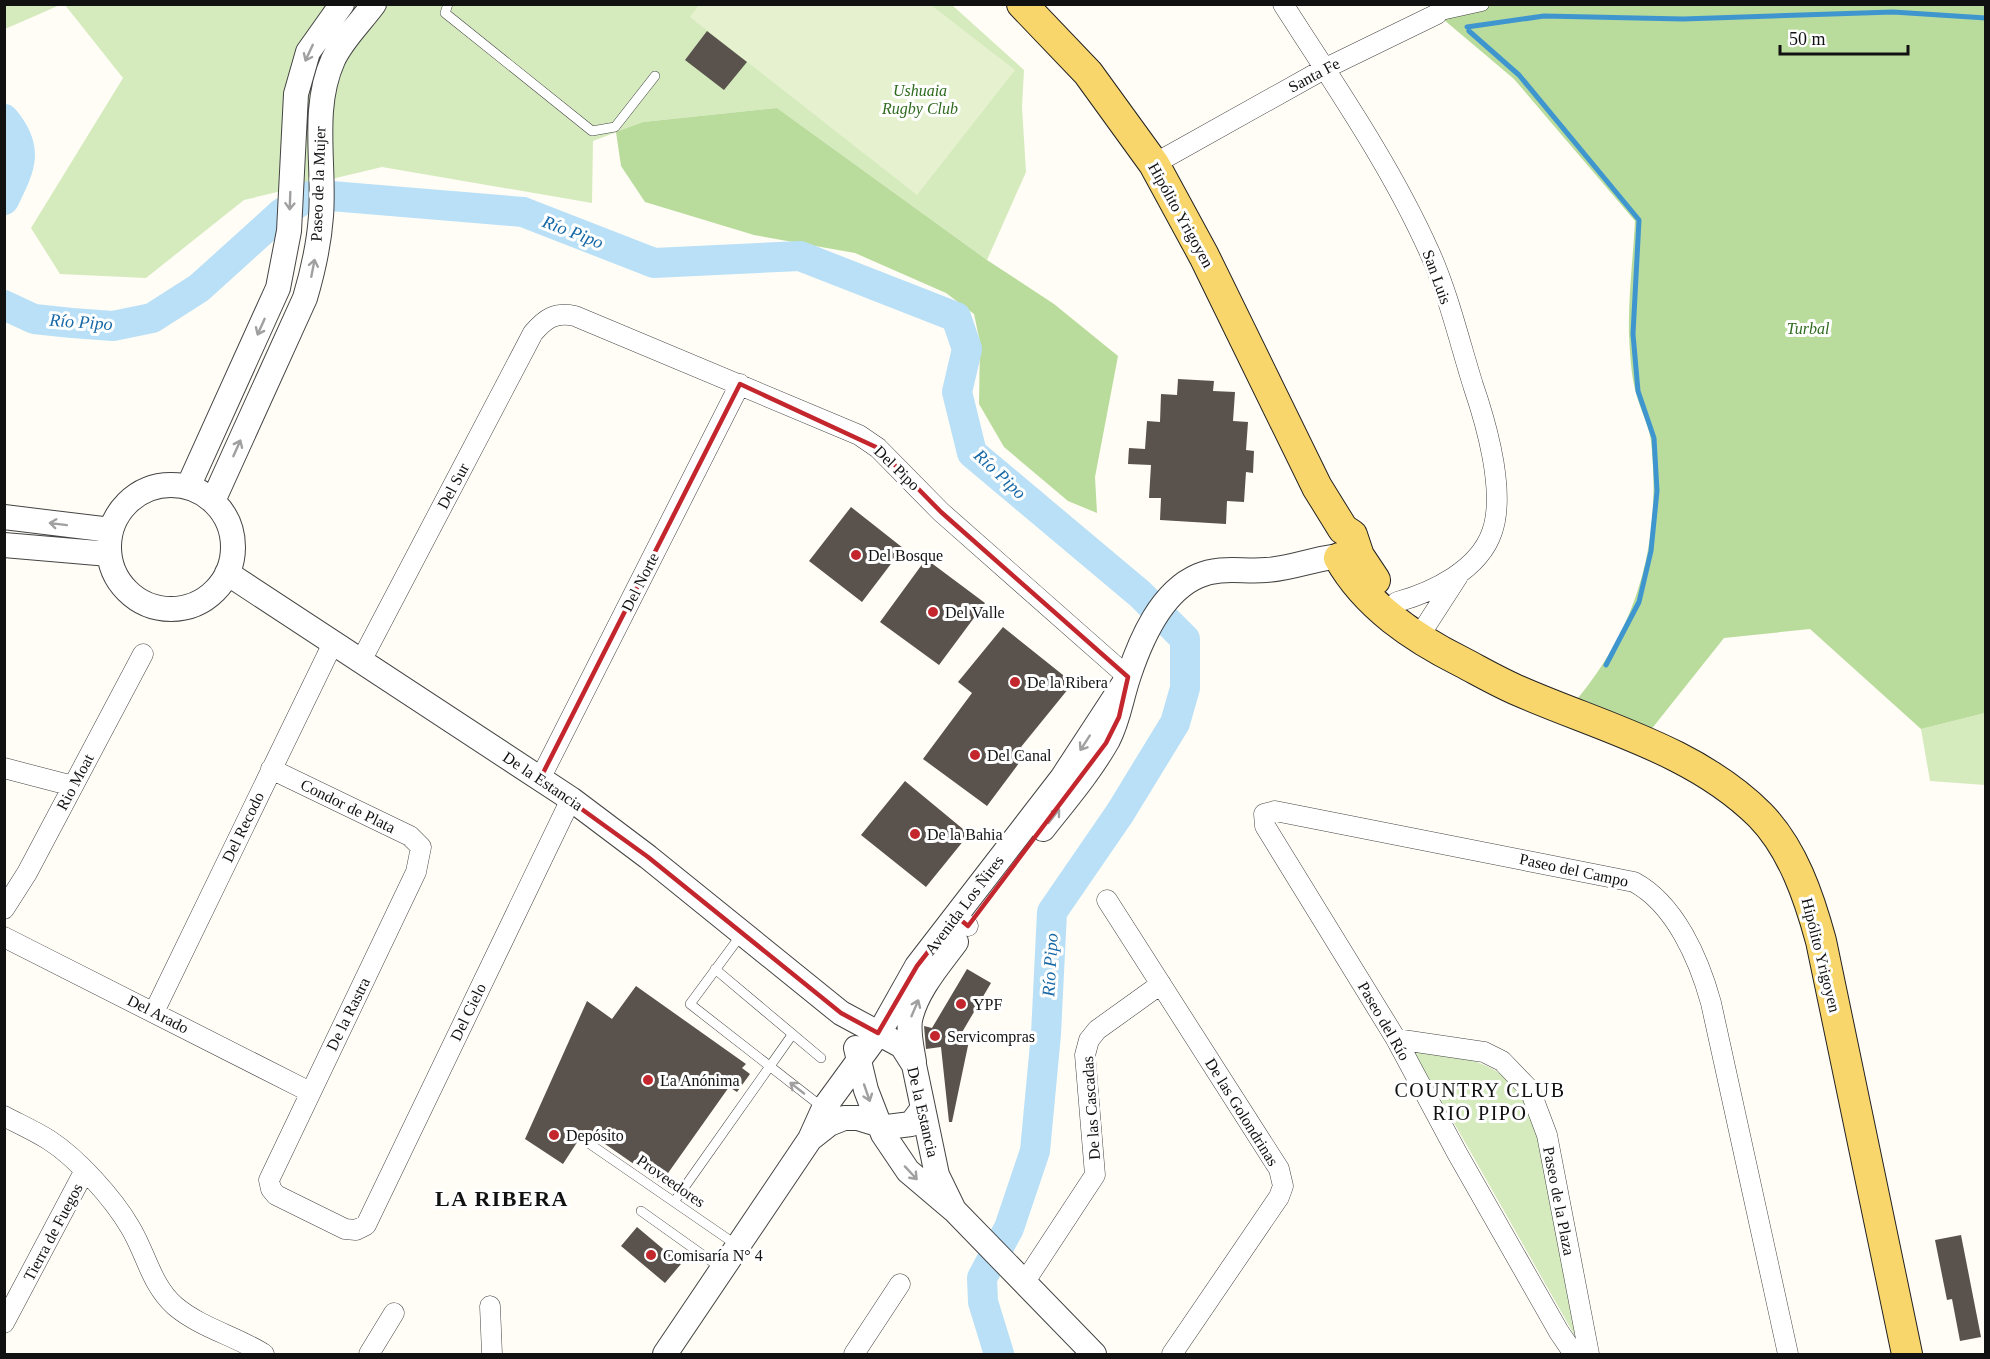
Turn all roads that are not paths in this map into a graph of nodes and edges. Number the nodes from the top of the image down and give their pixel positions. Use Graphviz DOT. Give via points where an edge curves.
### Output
graph roads {
  1 [pos="342,4"];
  2 [pos="374,4"];
  3 [pos="448,4"];
  4 [pos="1022,4"];
  5 [pos="1282,4"];
  6 [pos="1482,4"];
  7 [pos="1437,14"];
  8 [pos="1324,69"];
  9 [pos="655,76"];
  10 [pos="1154,164"];
  11 [pos="552,316"];
  12 [pos="740,384"];
  13 [pos="188,487"];
  14 [pos="213,501"];
  15 [pos="4,517"];
  16 [pos="110,542"];
  17 [pos="4,545"];
  18 [pos="1337,545"];
  19 [pos="1461,572"];
  20 [pos="227,573"];
  21 [pos="1397,602"];
  22 [pos="1421,632"];
  23 [pos="333,643"];
  24 [pos="143,654"];
  25 [pos="361,661"];
  26 [pos="1128,677"];
  27 [pos="4,768"];
  28 [pos="271,769"];
  29 [pos="540,779"];
  30 [pos="73,786"];
  31 [pos="571,798"];
  32 [pos="1264,814"];
  33 [pos="422,847"];
  34 [pos="1107,900"];
  35 [pos="4,909"];
  36 [pos="962,921"];
  37 [pos="742,933"];
  38 [pos="4,937"];
  39 [pos="716,969"];
  40 [pos="1161,984"];
  41 [pos="154,1012"];
  42 [pos="841,1013"];
  43 [pos="878,1033"];
  44 [pos="792,1035"];
  45 [pos="1396,1040"];
  46 [pos="821,1058"];
  47 [pos="858,1060"];
  48 [pos="915,1065"];
  49 [pos="770,1067"];
  50 [pos="310,1092"];
  51 [pos="824,1108"];
  52 [pos="923,1108"];
  53 [pos="4,1116"];
  54 [pos="879,1125"];
  55 [pos="810,1139"];
  56 [pos="587,1142"];
  57 [pos="84,1172"];
  58 [pos="269,1180"];
  59 [pos="674,1202"];
  60 [pos="640,1211"];
  61 [pos="961,1218"];
  62 [pos="738,1246"];
  63 [pos="723,1269"];
  64 [pos="1024,1283"];
  65 [pos="900,1284"];
  66 [pos="490,1306"];
  67 [pos="394,1313"];
  68 [pos="4,1323"];
  69 [pos="264,1354"];
  70 [pos="369,1354"];
  71 [pos="492,1354"];
  72 [pos="665,1354"];
  73 [pos="854,1354"];
  74 [pos="1094,1354"];
  75 [pos="1172,1354"];
  76 [pos="1574,1354"];
  77 [pos="1589,1354"];
  78 [pos="1788,1354"];
  79 [pos="1907,1354"];
  1 -- 13 [label="street, Paseo de la Mujer, one-way" via="319,33 296,94 289,231 278,288"];
  14 -- 2 [label="street, Paseo de la Mujer, one-way" via="314,271 321,216 321,113 333,60"];
  3 -- 9 [label="lane" via="445,13 592,131 615,127"];
  4 -- 10 [label="main road, Hipólito Yrigoyen" via="1088,73"];
  5 -- 8 [label="street, San Luis"];
  6 -- 7 [label="street, Santa Fe"];
  7 -- 8 [label="street, Santa Fe"];
  8 -- 10 [label="street, Santa Fe"];
  8 -- 19 [label="street, San Luis" via="1367,136 1429,250 1488,430 1495,518 1485,546"];
  10 -- 18 [label="main road, Hipólito Yrigoyen" via="1326,503"];
  11 -- 12 [label="street, Del Pipo" via="575,316"];
  11 -- 25 [label="street, Del Sur" via="534,333"];
  12 -- 26 [label="street, Del Pipo" via="859,435 878,448 941,512"];
  12 -- 29 [label="street, Del Norte"];
  13 -- 14 [label="street"];
  13 -- 16 [label="street" via="149,488 132,498 119,513"];
  14 -- 20 [label="street" via="225,516 232,535 233,555"];
  16 -- 15 [label="street, one-way"];
  16 -- 17 [label="street"];
  16 -- 20 [label="street" via="114,573 126,590 142,602 161,608 181,608 200,602 216,590"];
  18 -- 21 [label="main road, Hipólito Yrigoyen" via="1367,568"];
  18 -- 22 [label="main road, Hipólito Yrigoyen" via="1356,583 1386,613"];
  18 -- 26 [label="street, Avenida Los Ñires" via="1284,568 1215,571 1194,578 1156,615"];
  19 -- 21 [label="street, San Luis" via="1440,586"];
  19 -- 22 [label="street, San Luis"];
  20 -- 23 [label="street, De la Estancia"];
  21 -- 22 [label="main road, Hipólito Yrigoyen"];
  22 -- 79 [label="main road, Hipólito Yrigoyen" via="1472,667 1518,691 1677,757 1738,796 1761,816 1781,843 1809,899 1821,941"];
  23 -- 25 [label="street, De la Estancia"];
  23 -- 28 [label="street, Del Recodo"];
  24 -- 30 [label="street, Rio Moat"];
  25 -- 29 [label="street, De la Estancia"];
  26 -- 36 [label="street, Avenida Los Ñires" via="1119,717 1106,743 1074,790"];
  27 -- 30 [label="street"];
  28 -- 33 [label="street, Condor de Plata" via="410,836"];
  28 -- 41 [label="street, Del Recodo"];
  29 -- 31 [label="street, De la Estancia"];
  30 -- 35 [label="street, Rio Moat"];
  31 -- 37 [label="street, De la Estancia"];
  31 -- 58 [label="street, Del Cielo" via="366,1225 356,1230 345,1229 276,1196"];
  32 -- 45 [label="street, Paseo del Río" via="1265,826"];
  32 -- 78 [label="street, Paseo del Campo" via="1275,811 1634,882 1650,890 1662,903 1695,960 1711,1003"];
  33 -- 50 [label="street, De la Rastra" via="416,872"];
  34 -- 40 [label="street, De las Golondrinas"];
  36 -- 43 [label="street, Avenida Los Ñires" via="917,966"];
  48 -- 36 [label="street, Avenida Los Ñires, one-way" via="910,1037 912,1014"];
  37 -- 39 [label="lane"];
  37 -- 42 [label="street, De la Estancia"];
  38 -- 41 [label="street, Del Arado"];
  39 -- 44 [label="lane"];
  39 -- 49 [label="lane" via="690,1004"];
  40 -- 64 [label="street, De las Cascadas" via="1089,1040 1085,1055 1095,1175"];
  40 -- 75 [label="street, De las Golondrinas" via="1280,1169 1283,1186 1280,1197"];
  41 -- 50 [label="street, Del Arado"];
  42 -- 43 [label="street, De la Estancia"];
  42 -- 47 [label="street, De la Estancia" via="852,1029"];
  43 -- 47 [label="street, Avenida Los Ñires"];
  43 -- 48 [label="street, De la Estancia" via="902,1046"];
  44 -- 46 [label="lane"];
  44 -- 49 [label="lane"];
  45 -- 76 [label="street, Paseo del Río"];
  45 -- 77 [label="street, Paseo de la Plaza" via="1484,1052 1502,1061 1530,1090 1546,1135"];
  47 -- 51 [label="street, Avenida Los Ñires"];
  47 -- 54 [label="street, De la Estancia, one-way"];
  48 -- 52 [label="street, De la Estancia"];
  51 -- 49 [label="lane, one-way"];
  49 -- 59 [label="lane"];
  50 -- 58 [label="street, De la Rastra"];
  51 -- 55 [label="street, Avenida Los Ñires"];
  52 -- 54 [label="street, Avenida Los Ñires" via="912,1124"];
  52 -- 61 [label="street, De la Estancia" via="937,1175"];
  53 -- 57 [label="street" via="50,1141"];
  54 -- 55 [label="street, Avenida Los Ñires" via="844,1118"];
  54 -- 61 [label="street, De la Estancia, one-way" via="908,1171"];
  55 -- 62 [label="street, Avenida Los Ñires"];
  56 -- 59 [label="lane, Proveedores"];
  57 -- 68 [label="street, Tierra de Fuegos"];
  57 -- 69 [label="street" via="122,1214 156,1284 175,1306"];
  59 -- 62 [label="lane, Proveedores"];
  60 -- 63 [label="lane"];
  61 -- 64 [label="street, De la Estancia"];
  62 -- 63 [label="street, Avenida Los Ñires"];
  63 -- 72 [label="street, Avenida Los Ñires"];
  64 -- 74 [label="street, De la Estancia"];
  65 -- 73 [label="street"];
  66 -- 71 [label="street"];
  67 -- 70 [label="street"];
}
